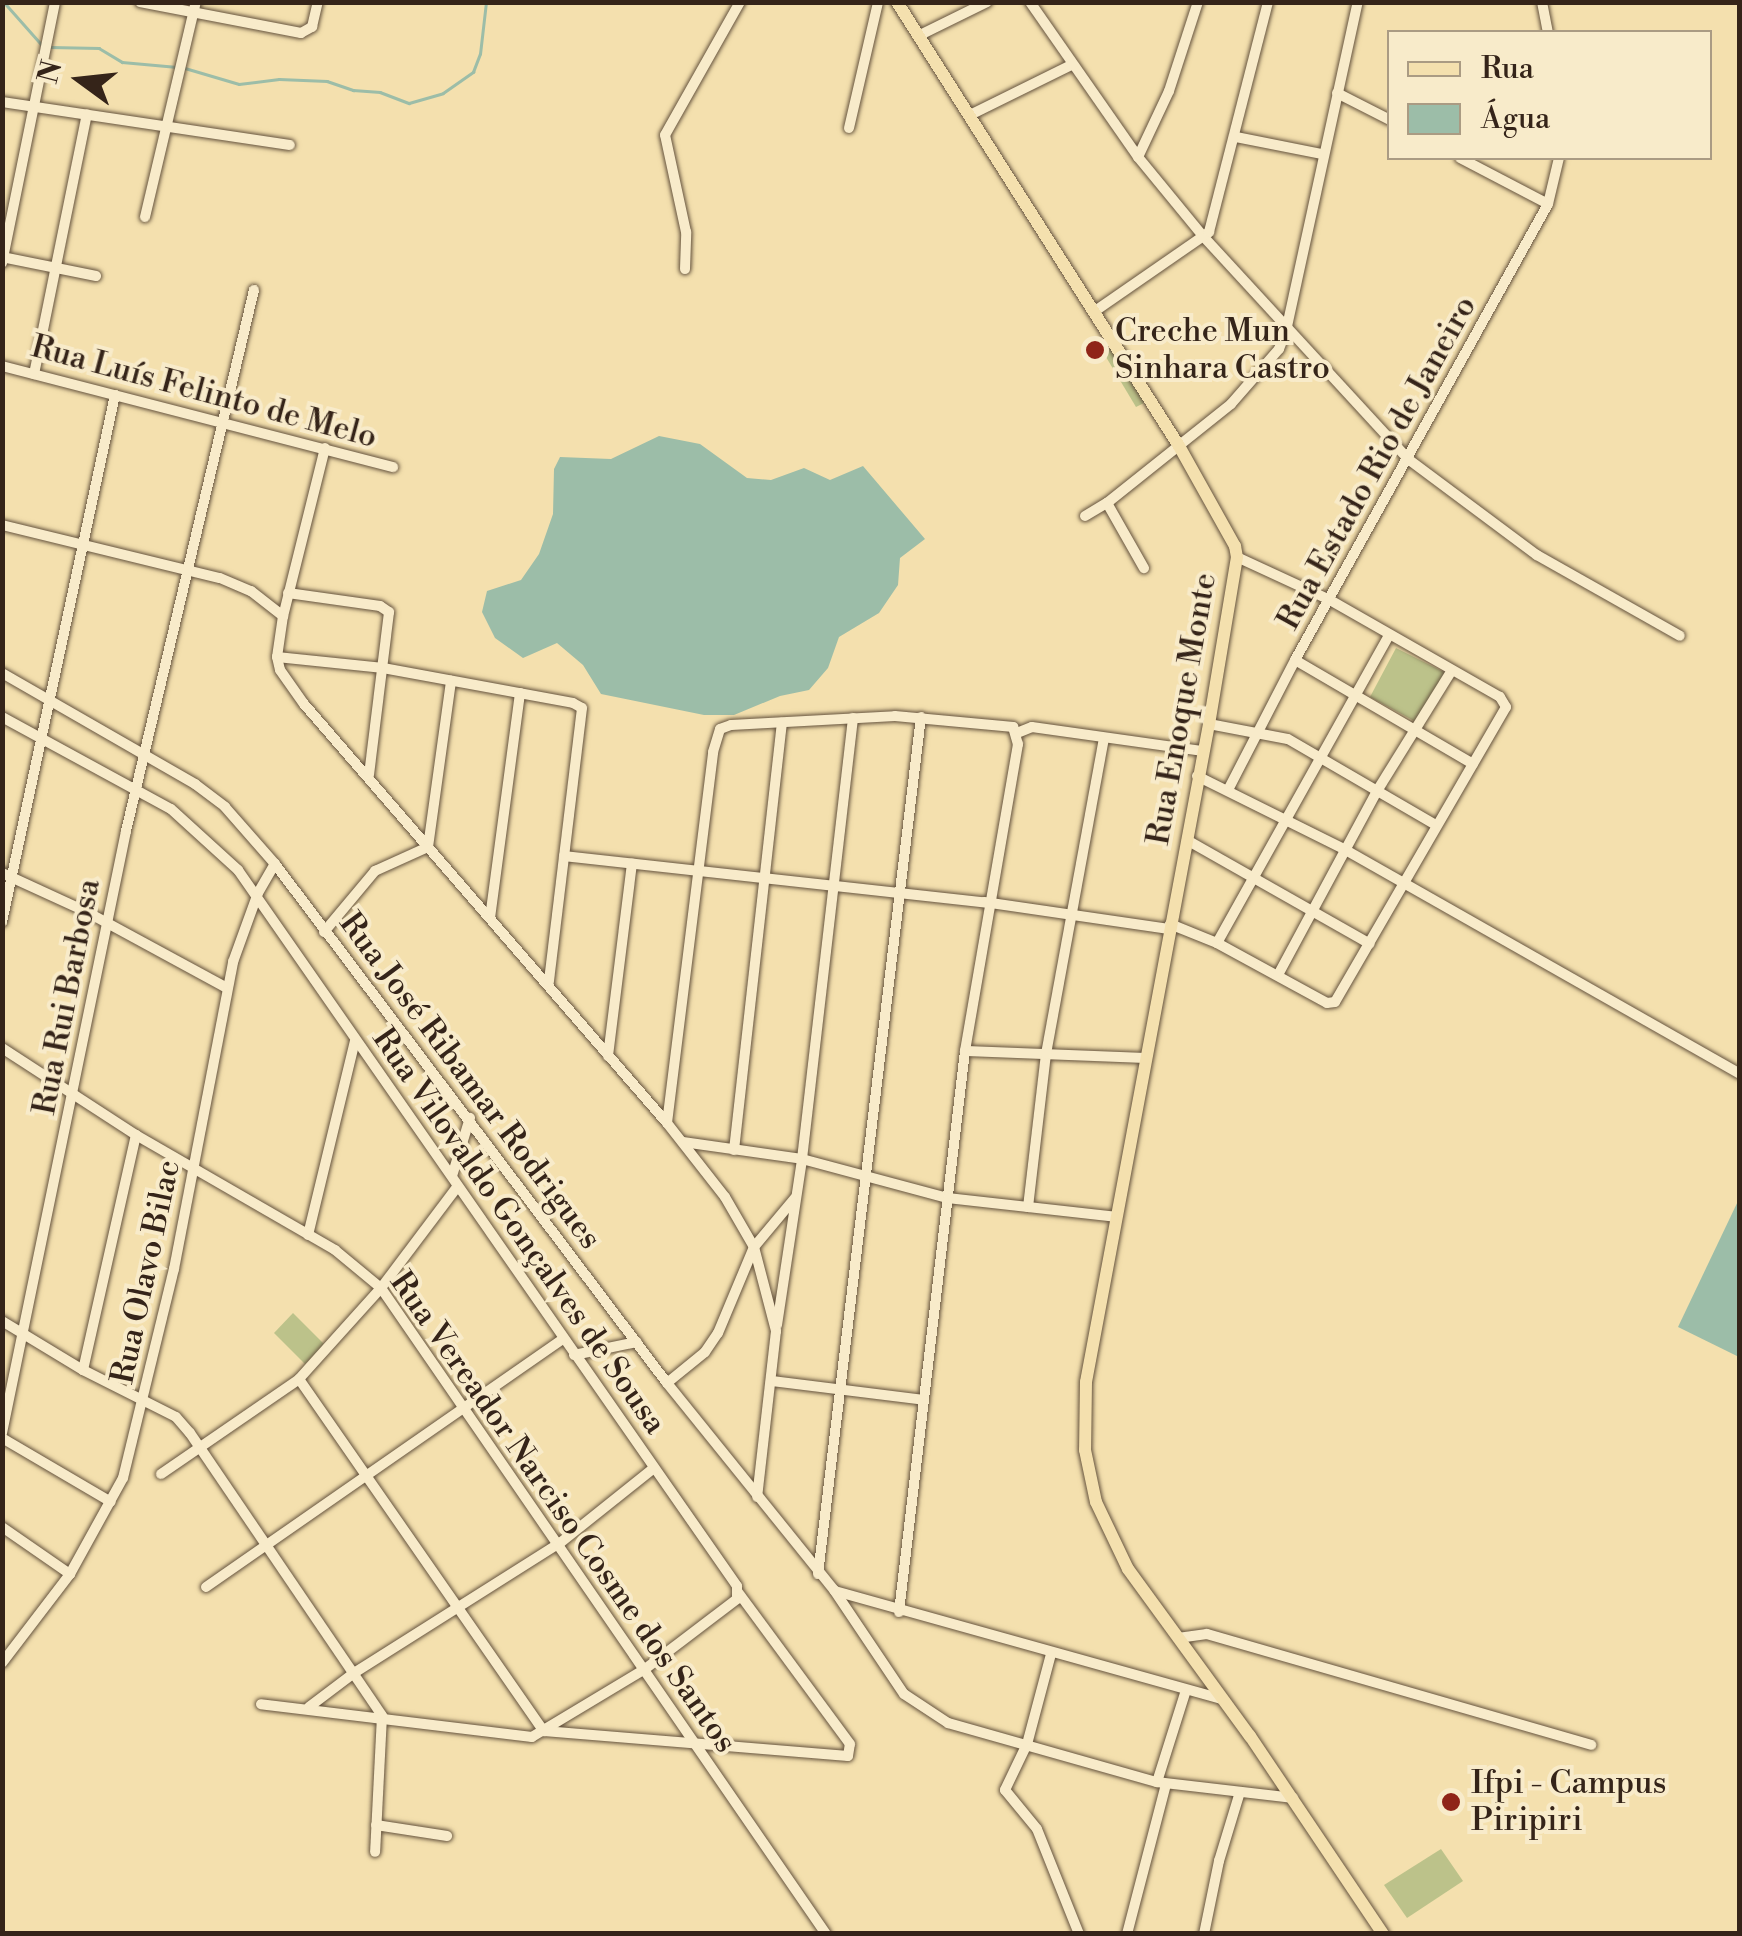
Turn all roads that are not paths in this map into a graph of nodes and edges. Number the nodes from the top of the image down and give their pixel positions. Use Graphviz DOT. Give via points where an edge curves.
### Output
graph roads {
  1 [pos="55,2"];
  2 [pos="140,2"];
  3 [pos="318,2"];
  4 [pos="740,2"];
  5 [pos="878,2"];
  6 [pos="897,2"];
  7 [pos="986,2"];
  8 [pos="1030,2"];
  9 [pos="1198,2"];
  10 [pos="1268,2"];
  11 [pos="1358,2"];
  12 [pos="1542,2"];
  13 [pos="195,7"];
  14 [pos="1548,30"];
  15 [pos="918,36"];
  16 [pos="1071,65"];
  17 [pos="1337,93"];
  18 [pos="2,102"];
  19 [pos="34,106"];
  20 [pos="87,114"];
  21 [pos="970,115"];
  22 [pos="1387,118"];
  23 [pos="166,126"];
  24 [pos="849,128"];
  25 [pos="1236,137"];
  26 [pos="290,145"];
  27 [pos="1322,154"];
  28 [pos="1138,157"];
  29 [pos="1464,160"];
  30 [pos="1559,160"];
  31 [pos="1548,204"];
  32 [pos="145,216"];
  33 [pos="1203,236"];
  34 [pos="3,259"];
  35 [pos="56,269"];
  36 [pos="686,269"];
  37 [pos="96,276"];
  38 [pos="254,290"];
  39 [pos="1096,311"];
  40 [pos="1286,331"];
  41 [pos="2,366"];
  42 [pos="34,374"];
  43 [pos="115,395"];
  44 [pos="223,423"];
  45 [pos="1180,446"];
  46 [pos="325,448"];
  47 [pos="1408,459"];
  48 [pos="393,468"];
  49 [pos="1107,504"];
  50 [pos="1085,516"];
  51 [pos="2,525"];
  52 [pos="84,544"];
  53 [pos="1238,556"];
  54 [pos="1144,568"];
  55 [pos="187,571"];
  56 [pos="288,593"];
  57 [pos="1330,600"];
  58 [pos="283,616"];
  59 [pos="1389,635"];
  60 [pos="1680,636"];
  61 [pos="277,658"];
  62 [pos="1295,660"];
  63 [pos="383,668"];
  64 [pos="1452,670"];
  65 [pos="2,673"];
  66 [pos="451,680"];
  67 [pos="520,693"];
  68 [pos="1354,694"];
  69 [pos="48,698"];
  70 [pos="2,717"];
  71 [pos="921,717"];
  72 [pos="853,718"];
  73 [pos="782,722"];
  74 [pos="1209,724"];
  75 [pos="1417,729"];
  76 [pos="1259,731"];
  77 [pos="1018,733"];
  78 [pos="40,736"];
  79 [pos="1104,738"];
  80 [pos="1203,752"];
  81 [pos="145,756"];
  82 [pos="1319,757"];
  83 [pos="1472,764"];
  84 [pos="369,775"];
  85 [pos="1197,776"];
  86 [pos="136,786"];
  87 [pos="1228,790"];
  88 [pos="1377,791"];
  89 [pos="1283,820"];
  90 [pos="1436,825"];
  91 [pos="1186,840"];
  92 [pos="428,846"];
  93 [pos="1344,850"];
  94 [pos="564,856"];
  95 [pos="632,862"];
  96 [pos="274,864"];
  97 [pos="700,870"];
  98 [pos="8,876"];
  99 [pos="767,876"];
  100 [pos="1250,878"];
  101 [pos="833,885"];
  102 [pos="1406,885"];
  103 [pos="900,892"];
  104 [pos="258,893"];
  105 [pos="991,903"];
  106 [pos="1310,913"];
  107 [pos="1074,915"];
  108 [pos="490,918"];
  109 [pos="2,922"];
  110 [pos="107,922"];
  111 [pos="1169,927"];
  112 [pos="324,932"];
  113 [pos="1217,943"];
  114 [pos="1370,944"];
  115 [pos="1278,975"];
  116 [pos="549,982"];
  117 [pos="228,988"];
  118 [pos="355,1042"];
  119 [pos="2,1048"];
  120 [pos="965,1052"];
  121 [pos="1046,1054"];
  122 [pos="608,1056"];
  123 [pos="1147,1058"];
  124 [pos="1740,1074"];
  125 [pos="74,1094"];
  126 [pos="470,1118"];
  127 [pos="668,1123"];
  128 [pos="136,1135"];
  129 [pos="682,1142"];
  130 [pos="734,1150"];
  131 [pos="802,1159"];
  132 [pos="193,1169"];
  133 [pos="866,1173"];
  134 [pos="454,1182"];
  135 [pos="796,1196"];
  136 [pos="948,1198"];
  137 [pos="1028,1207"];
  138 [pos="1117,1217"];
  139 [pos="308,1235"];
  140 [pos="754,1247"];
  141 [pos="382,1288"];
  142 [pos="2,1321"];
  143 [pos="776,1331"];
  144 [pos="24,1334"];
  145 [pos="563,1339"];
  146 [pos="638,1342"];
  147 [pos="574,1355"];
  148 [pos="84,1370"];
  149 [pos="299,1378"];
  150 [pos="772,1381"];
  151 [pos="667,1383"];
  152 [pos="840,1390"];
  153 [pos="924,1400"];
  154 [pos="144,1403"];
  155 [pos="466,1409"];
  156 [pos="2,1436"];
  157 [pos="197,1448"];
  158 [pos="654,1468"];
  159 [pos="160,1474"];
  160 [pos="366,1479"];
  161 [pos="757,1498"];
  162 [pos="112,1502"];
  163 [pos="2,1526"];
  164 [pos="560,1543"];
  165 [pos="267,1549"];
  166 [pos="70,1574"];
  167 [pos="818,1574"];
  168 [pos="206,1588"];
  169 [pos="834,1590"];
  170 [pos="738,1592"];
  171 [pos="457,1610"];
  172 [pos="899,1612"];
  173 [pos="1178,1638"];
  174 [pos="1051,1654"];
  175 [pos="2,1663"];
  176 [pos="646,1668"];
  177 [pos="354,1673"];
  178 [pos="1186,1690"];
  179 [pos="1222,1699"];
  180 [pos="260,1704"];
  181 [pos="308,1708"];
  182 [pos="382,1716"];
  183 [pos="544,1731"];
  184 [pos="1027,1744"];
  185 [pos="694,1746"];
  186 [pos="1591,1746"];
  187 [pos="1162,1783"];
  188 [pos="1240,1792"];
  189 [pos="1292,1798"];
  190 [pos="376,1825"];
  191 [pos="447,1836"];
  192 [pos="375,1852"];
  193 [pos="826,1934"];
  194 [pos="1079,1934"];
  195 [pos="1126,1934"];
  196 [pos="1204,1934"];
  197 [pos="1383,1934"];
  1 -- 19 [label="street"];
  2 -- 13 [label="street"];
  3 -- 13 [label="street" via="312,27 301,32"];
  4 -- 36 [label="street" via="665,135 686,232"];
  5 -- 24 [label="street"];
  6 -- 15 [label="main road, Rua Enoque Monte"];
  7 -- 15 [label="street"];
  8 -- 16 [label="street"];
  9 -- 28 [label="street" via="1169,91"];
  10 -- 25 [label="street"];
  11 -- 17 [label="street"];
  12 -- 14 [label="street"];
  13 -- 23 [label="street"];
  15 -- 21 [label="main road, Rua Enoque Monte"];
  16 -- 21 [label="street"];
  16 -- 28 [label="street"];
  17 -- 22 [label="street"];
  17 -- 27 [label="street"];
  18 -- 19 [label="street"];
  19 -- 20 [label="street"];
  19 -- 34 [label="street"];
  20 -- 23 [label="street"];
  20 -- 35 [label="street"];
  21 -- 39 [label="main road, Rua Enoque Monte"];
  23 -- 26 [label="street"];
  23 -- 32 [label="street"];
  25 -- 27 [label="street"];
  25 -- 33 [label="street"];
  27 -- 40 [label="street"];
  28 -- 33 [label="street"];
  29 -- 31 [label="street"];
  30 -- 31 [label="street, Rua Estado Rio de Janeiro"];
  31 -- 47 [label="street, Rua Estado Rio de Janeiro"];
  33 -- 39 [label="street"];
  33 -- 40 [label="street"];
  34 -- 35 [label="street"];
  35 -- 37 [label="street"];
  35 -- 42 [label="street"];
  38 -- 44 [label="street, Rua Rui Barbosa"];
  39 -- 45 [label="main road, Rua Enoque Monte"];
  40 -- 45 [label="street" via="1253,382"];
  40 -- 47 [label="street"];
  41 -- 42 [label="street, Rua Luís Felinto de Melo"];
  42 -- 43 [label="street, Rua Luís Felinto de Melo"];
  43 -- 44 [label="street, Rua Luís Felinto de Melo"];
  43 -- 52 [label="street"];
  44 -- 46 [label="street, Rua Luís Felinto de Melo"];
  44 -- 55 [label="street, Rua Rui Barbosa"];
  45 -- 49 [label="street"];
  45 -- 53 [label="main road, Rua Enoque Monte"];
  46 -- 48 [label="street, Rua Luís Felinto de Melo"];
  46 -- 56 [label="street"];
  47 -- 57 [label="street, Rua Estado Rio de Janeiro"];
  47 -- 60 [label="street" via="1537,555"];
  49 -- 50 [label="street"];
  49 -- 54 [label="street"];
  51 -- 52 [label="street"];
  52 -- 55 [label="street"];
  52 -- 69 [label="street"];
  53 -- 57 [label="street"];
  53 -- 74 [label="main road, Rua Enoque Monte"];
  55 -- 58 [label="street" via="236,584"];
  55 -- 81 [label="street, Rua Rui Barbosa"];
  56 -- 58 [label="street"];
  56 -- 63 [label="street" via="387,609"];
  57 -- 59 [label="street"];
  57 -- 62 [label="street, Rua Estado Rio de Janeiro"];
  58 -- 61 [label="street"];
  59 -- 64 [label="street"];
  59 -- 68 [label="street"];
  61 -- 63 [label="street"];
  61 -- 84 [label="street" via="304,704"];
  62 -- 68 [label="street"];
  62 -- 76 [label="street, Rua Estado Rio de Janeiro"];
  63 -- 66 [label="street"];
  63 -- 84 [label="street"];
  64 -- 75 [label="street"];
  64 -- 83 [label="street" via="1506,704"];
  65 -- 69 [label="street, Rua José Ribamar Rodrigues"];
  66 -- 67 [label="street"];
  66 -- 92 [label="street"];
  67 -- 94 [label="street" via="573,703 584,713"];
  67 -- 108 [label="street"];
  68 -- 75 [label="street"];
  68 -- 82 [label="street"];
  69 -- 78 [label="street"];
  69 -- 81 [label="street, Rua José Ribamar Rodrigues"];
  70 -- 78 [label="street, Rua Vilovaldo Gonçalves de Sousa"];
  71 -- 72 [label="street"];
  71 -- 77 [label="street" via="1008,726"];
  71 -- 103 [label="street"];
  72 -- 73 [label="street"];
  72 -- 101 [label="street"];
  73 -- 97 [label="street" via="731,725 717,735"];
  73 -- 99 [label="street"];
  74 -- 76 [label="street"];
  74 -- 80 [label="main road, Rua Enoque Monte"];
  75 -- 83 [label="street"];
  75 -- 88 [label="street"];
  76 -- 82 [label="street"];
  76 -- 87 [label="street, Rua Estado Rio de Janeiro"];
  77 -- 79 [label="street" via="1032,727"];
  77 -- 105 [label="street"];
  78 -- 86 [label="street, Rua Vilovaldo Gonçalves de Sousa"];
  78 -- 98 [label="street"];
  79 -- 80 [label="street"];
  79 -- 107 [label="street"];
  80 -- 85 [label="main road, Rua Enoque Monte"];
  81 -- 86 [label="street, Rua Rui Barbosa"];
  81 -- 96 [label="street, Rua José Ribamar Rodrigues" via="216,798"];
  82 -- 88 [label="street"];
  82 -- 89 [label="street"];
  83 -- 90 [label="street"];
  84 -- 92 [label="street"];
  85 -- 87 [label="street"];
  85 -- 91 [label="main road, Rua Enoque Monte"];
  86 -- 104 [label="street, Rua Vilovaldo Gonçalves de Sousa" via="198,829"];
  86 -- 110 [label="street, Rua Rui Barbosa"];
  87 -- 89 [label="street"];
  88 -- 90 [label="street"];
  88 -- 93 [label="street"];
  89 -- 93 [label="street"];
  89 -- 100 [label="street"];
  90 -- 102 [label="street"];
  91 -- 100 [label="street"];
  91 -- 111 [label="main road, Rua Enoque Monte"];
  92 -- 108 [label="street"];
  92 -- 112 [label="street" via="376,871"];
  93 -- 102 [label="street"];
  93 -- 106 [label="street"];
  94 -- 95 [label="street"];
  94 -- 116 [label="street"];
  95 -- 97 [label="street"];
  95 -- 122 [label="street"];
  96 -- 104 [label="street, Rua Olavo Bilac"];
  96 -- 112 [label="street, Rua José Ribamar Rodrigues"];
  97 -- 99 [label="street"];
  97 -- 127 [label="street"];
  98 -- 109 [label="street"];
  98 -- 110 [label="street"];
  99 -- 101 [label="street"];
  99 -- 130 [label="street"];
  100 -- 106 [label="street"];
  100 -- 113 [label="street"];
  101 -- 103 [label="street"];
  101 -- 131 [label="street"];
  102 -- 114 [label="street"];
  102 -- 124 [label="street"];
  103 -- 105 [label="street"];
  103 -- 133 [label="street"];
  104 -- 117 [label="street, Rua Olavo Bilac"];
  104 -- 118 [label="street, Rua Vilovaldo Gonçalves de Sousa"];
  105 -- 107 [label="street"];
  105 -- 120 [label="street"];
  106 -- 114 [label="street"];
  106 -- 115 [label="street"];
  107 -- 111 [label="street"];
  107 -- 121 [label="street"];
  108 -- 116 [label="street"];
  110 -- 117 [label="street"];
  110 -- 125 [label="street, Rua Rui Barbosa"];
  111 -- 113 [label="street"];
  111 -- 123 [label="main road, Rua Enoque Monte"];
  112 -- 126 [label="street, Rua José Ribamar Rodrigues"];
  113 -- 115 [label="street"];
  114 -- 115 [label="street" via="1331,1004"];
  116 -- 122 [label="street"];
  117 -- 132 [label="street, Rua Olavo Bilac"];
  118 -- 134 [label="street, Rua Vilovaldo Gonçalves de Sousa"];
  118 -- 139 [label="street"];
  119 -- 125 [label="street, Rua Vereador Narciso Cosme dos Santos"];
  120 -- 121 [label="street"];
  120 -- 136 [label="street"];
  121 -- 123 [label="street"];
  121 -- 137 [label="street"];
  122 -- 127 [label="street"];
  123 -- 138 [label="main road, Rua Enoque Monte"];
  125 -- 128 [label="street, Rua Vereador Narciso Cosme dos Santos"];
  125 -- 144 [label="street, Rua Rui Barbosa"];
  126 -- 134 [label="street"];
  126 -- 146 [label="street, Rua José Ribamar Rodrigues"];
  127 -- 129 [label="street"];
  128 -- 132 [label="street, Rua Vereador Narciso Cosme dos Santos"];
  128 -- 148 [label="street"];
  129 -- 130 [label="street"];
  129 -- 140 [label="street"];
  130 -- 131 [label="street"];
  131 -- 133 [label="street"];
  131 -- 135 [label="street"];
  132 -- 139 [label="street, Rua Vereador Narciso Cosme dos Santos"];
  132 -- 154 [label="street, Rua Olavo Bilac"];
  133 -- 136 [label="street"];
  133 -- 152 [label="street"];
  134 -- 141 [label="street"];
  134 -- 145 [label="street, Rua Vilovaldo Gonçalves de Sousa"];
  135 -- 140 [label="street"];
  135 -- 143 [label="street"];
  136 -- 137 [label="street"];
  136 -- 153 [label="street"];
  137 -- 138 [label="street"];
  138 -- 173 [label="main road, Rua Enoque Monte" via="1086,1382 1085,1450 1096,1502 1117,1551"];
  139 -- 141 [label="street, Rua Vereador Narciso Cosme dos Santos"];
  140 -- 143 [label="street"];
  140 -- 151 [label="street" via="718,1333"];
  141 -- 149 [label="street"];
  141 -- 155 [label="street, Rua Vereador Narciso Cosme dos Santos"];
  142 -- 144 [label="street"];
  143 -- 150 [label="street"];
  144 -- 148 [label="street"];
  144 -- 156 [label="street, Rua Rui Barbosa"];
  145 -- 147 [label="street, Rua Vilovaldo Gonçalves de Sousa"];
  145 -- 155 [label="street"];
  146 -- 147 [label="street"];
  146 -- 151 [label="street, Rua José Ribamar Rodrigues"];
  147 -- 158 [label="street, Rua Vilovaldo Gonçalves de Sousa"];
  148 -- 154 [label="street"];
  149 -- 157 [label="street"];
  149 -- 160 [label="street"];
  150 -- 152 [label="street"];
  150 -- 161 [label="street"];
  151 -- 161 [label="street, Rua José Ribamar Rodrigues"];
  152 -- 153 [label="street"];
  152 -- 167 [label="street"];
  153 -- 172 [label="street"];
  154 -- 157 [label="street" via="176,1416"];
  154 -- 162 [label="street, Rua Olavo Bilac"];
  155 -- 160 [label="street"];
  155 -- 164 [label="street, Rua Vereador Narciso Cosme dos Santos"];
  156 -- 162 [label="street"];
  157 -- 159 [label="street"];
  157 -- 165 [label="street"];
  158 -- 164 [label="street"];
  158 -- 170 [label="street, Rua Vilovaldo Gonçalves de Sousa"];
  160 -- 165 [label="street"];
  160 -- 171 [label="street"];
  161 -- 167 [label="street, Rua José Ribamar Rodrigues"];
  162 -- 166 [label="street, Rua Olavo Bilac"];
  163 -- 166 [label="street"];
  164 -- 171 [label="street"];
  164 -- 176 [label="street, Rua Vereador Narciso Cosme dos Santos"];
  165 -- 168 [label="street"];
  165 -- 177 [label="street"];
  166 -- 175 [label="street, Rua Olavo Bilac"];
  167 -- 169 [label="street, Rua José Ribamar Rodrigues"];
  169 -- 172 [label="street"];
  169 -- 184 [label="street, Rua José Ribamar Rodrigues" via="904,1694 922,1709 948,1723"];
  170 -- 176 [label="street" via="729,1606"];
  170 -- 185 [label="street, Rua Vilovaldo Gonçalves de Sousa" via="851,1747 840,1758"];
  171 -- 177 [label="street"];
  171 -- 183 [label="street"];
  172 -- 174 [label="street"];
  173 -- 179 [label="main road, Rua Enoque Monte"];
  173 -- 186 [label="street" via="1207,1634"];
  174 -- 178 [label="street"];
  174 -- 184 [label="street"];
  176 -- 183 [label="street"];
  176 -- 185 [label="street, Rua Vereador Narciso Cosme dos Santos"];
  177 -- 181 [label="street"];
  177 -- 182 [label="street"];
  178 -- 179 [label="street"];
  178 -- 187 [label="street"];
  179 -- 189 [label="main road, Rua Enoque Monte"];
  180 -- 181 [label="street"];
  181 -- 182 [label="street"];
  182 -- 183 [label="street" via="522,1738"];
  182 -- 190 [label="street"];
  183 -- 185 [label="street"];
  184 -- 187 [label="street, Rua José Ribamar Rodrigues"];
  184 -- 194 [label="street" via="1005,1790 1037,1828"];
  185 -- 193 [label="street, Rua Vereador Narciso Cosme dos Santos"];
  187 -- 188 [label="street, Rua José Ribamar Rodrigues"];
  187 -- 195 [label="street"];
  188 -- 189 [label="street, Rua José Ribamar Rodrigues"];
  188 -- 196 [label="street"];
  189 -- 197 [label="main road, Rua Enoque Monte"];
  190 -- 191 [label="street"];
  190 -- 192 [label="street"];
}
